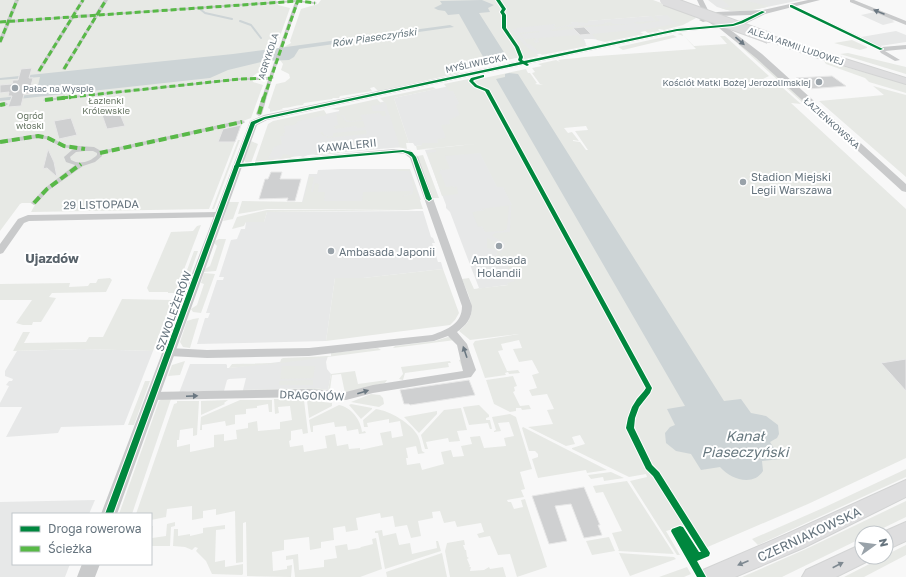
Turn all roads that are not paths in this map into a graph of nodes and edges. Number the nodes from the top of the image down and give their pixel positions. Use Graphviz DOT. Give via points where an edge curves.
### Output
graph roads {
  1 [pos="17,0"];
  2 [pos="83,0"];
  3 [pos="106,0"];
  4 [pos="296,0"];
  5 [pos="305,0"];
  6 [pos="665,0"];
  7 [pos="677,0"];
  8 [pos="817,0"];
  9 [pos="699,1"];
  10 [pos="852,1"];
  11 [pos="315,3"];
  12 [pos="791,6"];
  13 [pos="763,12"];
  14 [pos="727,14"];
  15 [pos="97,15"];
  16 [pos="73,17"];
  17 [pos="708,17"];
  18 [pos="8,21"];
  19 [pos="0,22"];
  20 [pos="742,22"];
  21 [pos="906,23"];
  22 [pos="720,26"];
  23 [pos="686,28"];
  24 [pos="772,36"];
  25 [pos="0,42"];
  26 [pos="906,46"];
  27 [pos="881,49"];
  28 [pos="759,56"];
  29 [pos="897,60"];
  30 [pos="64,69"];
  31 [pos="39,71"];
  32 [pos="906,76"];
  33 [pos="272,78"];
  34 [pos="906,81"];
  35 [pos="45,100"];
  36 [pos="260,116"];
  37 [pos="242,122"];
  38 [pos="0,142"];
  39 [pos="85,149"];
  40 [pos="100,153"];
  41 [pos="81,164"];
  42 [pos="236,166"];
  43 [pos="906,188"];
  44 [pos="34,203"];
  45 [pos="219,214"];
  46 [pos="0,251"];
  47 [pos="450,332"];
  48 [pos="167,355"];
  49 [pos="153,396"];
  50 [pos="906,488"];
  51 [pos="109,513"];
  52 [pos="906,530"];
  53 [pos="894,537"];
  54 [pos="854,557"];
  55 [pos="91,565"];
  56 [pos="86,577"];
  57 [pos="710,577"];
  58 [pos="814,577"];
  1 -- 18 [label="street"];
  2 -- 16 [label="street"];
  3 -- 15 [label="street"];
  4 -- 5 [label="street"];
  4 -- 11 [label="street"];
  4 -- 15 [label="street"];
  4 -- 33 [label="street, AGRYKOLA"];
  6 -- 24 [label="main road, ALEJA ARMII LUDOWEJ, bridge"];
  7 -- 24 [label="main road, ALEJA ARMII LUDOWEJ"];
  8 -- 12 [label="street"];
  9 -- 14 [label="street"];
  9 -- 17 [label="street"];
  21 -- 10 [label="street, one-way"];
  12 -- 13 [label="street"];
  12 -- 27 [label="street"];
  13 -- 14 [label="street, MYŚLIWIECKA"];
  13 -- 20 [label="street, MYŚLIWIECKA"];
  14 -- 17 [label="street, MYŚLIWIECKA"];
  14 -- 20 [label="street" via="737,17"];
  15 -- 16 [label="street"];
  15 -- 30 [label="street"];
  16 -- 18 [label="street"];
  16 -- 31 [label="street"];
  17 -- 22 [label="street, ŁAZIENKOWSKA"];
  17 -- 23 [label="street, MYŚLIWIECKA"];
  18 -- 19 [label="street"];
  18 -- 25 [label="street"];
  20 -- 22 [label="street, MYŚLIWIECKA"];
  20 -- 28 [label="street, ŁAZIENKOWSKA"];
  22 -- 23 [label="street, MYŚLIWIECKA"];
  22 -- 28 [label="street, ŁAZIENKOWSKA, one-way"];
  23 -- 36 [label="street, MYŚLIWIECKA"];
  24 -- 32 [label="main road, ALEJA ARMII LUDOWEJ"];
  24 -- 34 [label="main road, ALEJA ARMII LUDOWEJ" via="816,54"];
  26 -- 27 [label="street"];
  27 -- 29 [label="street"];
  28 -- 43 [label="street, ŁAZIENKOWSKA"];
  33 -- 35 [label="street" via="240,79"];
  33 -- 36 [label="street, AGRYKOLA"];
  36 -- 42 [label="street, SZWOLEŻERÓW" via="252,124"];
  37 -- 40 [label="street"];
  38 -- 39 [label="street" via="38,136 64,146"];
  39 -- 40 [label="street"];
  39 -- 41 [label="street" via="72,152 67,158 70,162"];
  40 -- 41 [label="street" via="95,159"];
  41 -- 44 [label="street" via="47,188"];
  42 -- 45 [label="street, SZWOLEŻERÓW"];
  42 -- 47 [label="street, KAWALERII" via="394,151 412,154 467,306 465,320"];
  45 -- 46 [label="street, 29 LISTOPADA" via="28,218 21,221"];
  45 -- 48 [label="street, SZWOLEŻERÓW"];
  47 -- 48 [label="street, KAWALERII" via="434,338 333,350"];
  49 -- 47 [label="street, DRAGONÓW, one-way" via="309,393 346,396 373,389 467,374 470,370 462,344"];
  48 -- 49 [label="street, SZWOLEŻERÓW"];
  49 -- 51 [label="street, SZWOLEŻERÓW"];
  50 -- 57 [label="main road, CZERNIAKOWSKA, one-way"];
  52 -- 53 [label="main road"];
  58 -- 54 [label="main road, one-way"];
  55 -- 56 [label="street"];
}
